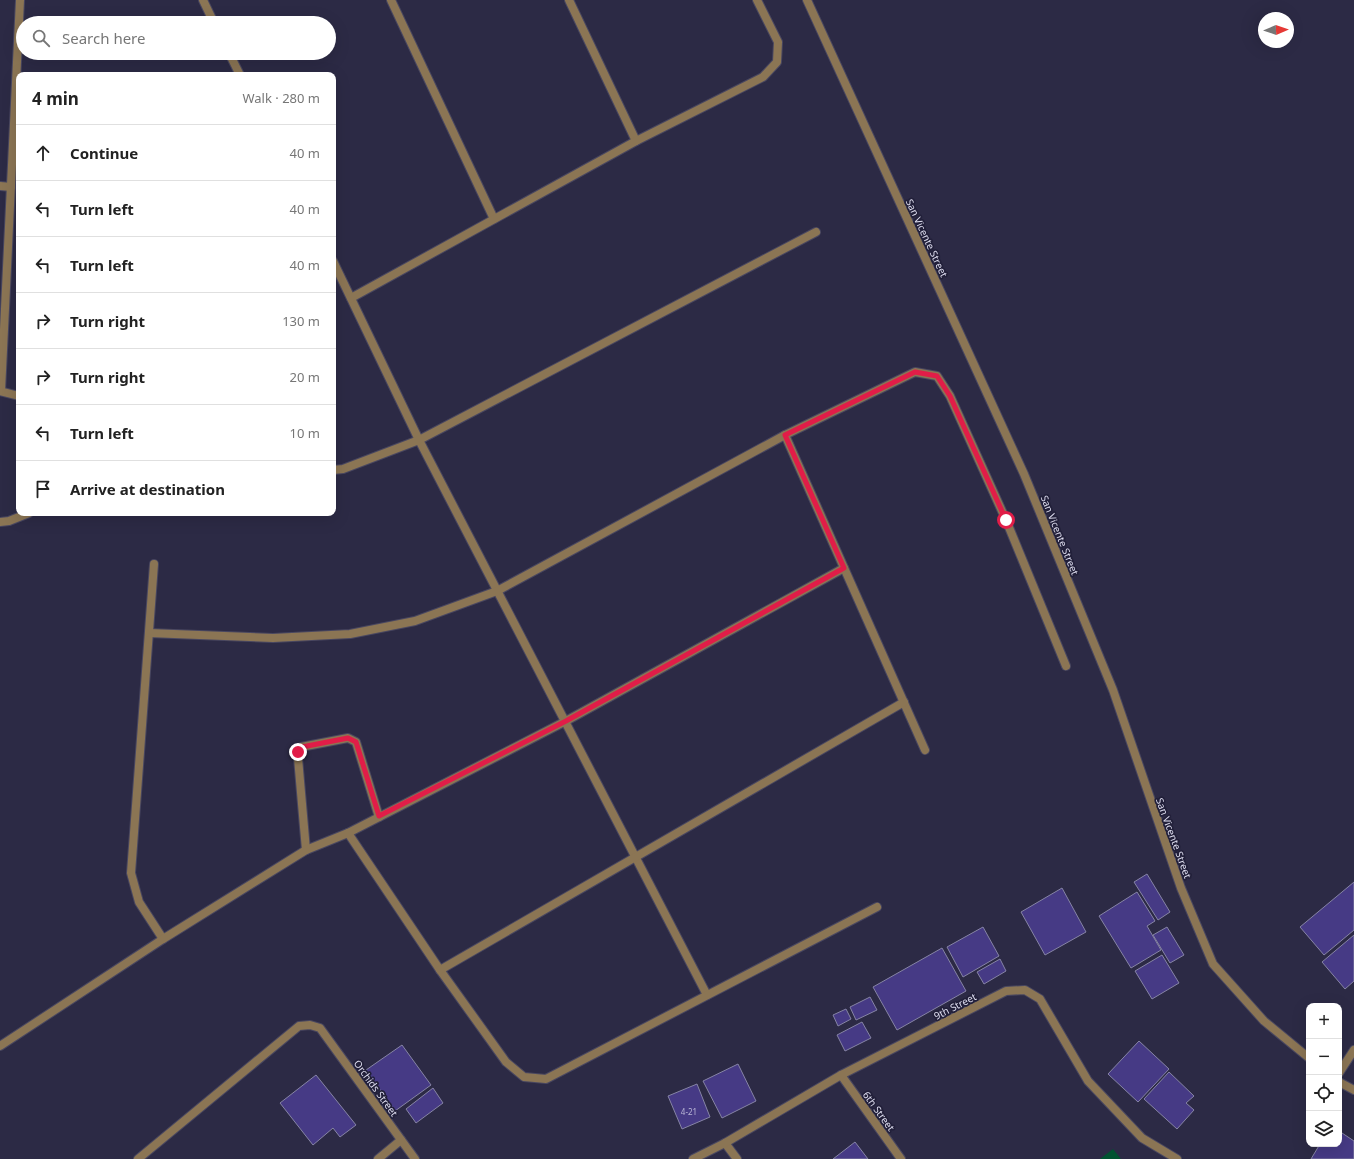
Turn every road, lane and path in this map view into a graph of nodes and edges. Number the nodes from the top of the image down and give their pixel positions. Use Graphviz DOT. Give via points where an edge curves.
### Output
graph roads {
  1 [pos="20,0"];
  2 [pos="203,0"];
  3 [pos="391,0"];
  4 [pos="569,0"];
  5 [pos="757,0"];
  6 [pos="807,0"];
  7 [pos="19,16"];
  8 [pos="211,16"];
  9 [pos="17,60"];
  10 [pos="232,60"];
  11 [pos="17,72"];
  12 [pos="238,72"];
  13 [pos="16,83"];
  14 [pos="636,140"];
  15 [pos="0,186"];
  16 [pos="11,187"];
  17 [pos="494,219"];
  18 [pos="816,232"];
  19 [pos="336,267"];
  20 [pos="351,298"];
  21 [pos="1,391"];
  22 [pos="16,395"];
  23 [pos="785,435"];
  24 [pos="419,440"];
  25 [pos="336,470"];
  26 [pos="22,516"];
  27 [pos="0,522"];
  28 [pos="154,564"];
  29 [pos="844,568"];
  30 [pos="497,591"];
  31 [pos="149,633"];
  32 [pos="1066,666"];
  33 [pos="904,702"];
  34 [pos="566,721"];
  35 [pos="926,750"];
  36 [pos="379,816"];
  37 [pos="348,833"];
  38 [pos="306,850"];
  39 [pos="636,857"];
  40 [pos="877,907"];
  41 [pos="162,939"];
  42 [pos="440,970"];
  43 [pos="707,994"];
  44 [pos="0,1046"];
  45 [pos="1354,1050"];
  46 [pos="1306,1056"];
  47 [pos="1342,1068"];
  48 [pos="841,1075"];
  49 [pos="1342,1084"];
  50 [pos="1354,1090"];
  51 [pos="401,1140"];
  52 [pos="725,1143"];
  53 [pos="138,1159"];
  54 [pos="378,1159"];
  55 [pos="416,1159"];
  56 [pos="693,1159"];
  57 [pos="737,1159"];
  58 [pos="901,1159"];
  59 [pos="1177,1159"];
  1 -- 7 [label="street"];
  2 -- 8 [label="street"];
  3 -- 17 [label="street"];
  4 -- 14 [label="street"];
  5 -- 14 [label="street" via="778,42 777,62 763,77"];
  6 -- 46 [label="street, San Vicente Street" via="1024,474 1113,690 1182,888 1213,964 1264,1021"];
  9 -- 11 [label="street"];
  10 -- 12 [label="street"];
  13 -- 16 [label="street"];
  14 -- 17 [label="street"];
  15 -- 16 [label="street"];
  16 -- 21 [label="street"];
  17 -- 20 [label="street"];
  18 -- 24 [label="street"];
  19 -- 20 [label="street"];
  20 -- 24 [label="street"];
  21 -- 22 [label="street"];
  23 -- 29 [label="street"];
  23 -- 30 [label="street"];
  23 -- 32 [label="street" via="915,372 937,376 950,396 1006,520"];
  24 -- 25 [label="street"];
  24 -- 30 [label="street"];
  26 -- 27 [label="street" via="9,522"];
  28 -- 31 [label="street"];
  29 -- 33 [label="street"];
  29 -- 34 [label="street"];
  30 -- 31 [label="street" via="416,621 350,634 273,638"];
  30 -- 34 [label="street"];
  31 -- 41 [label="street" via="131,873 139,902"];
  33 -- 35 [label="street"];
  33 -- 39 [label="street"];
  34 -- 36 [label="street"];
  34 -- 39 [label="street"];
  36 -- 37 [label="street"];
  36 -- 38 [label="street" via="353,739 302,747 298,758"];
  37 -- 38 [label="street"];
  37 -- 42 [label="street"];
  38 -- 41 [label="street"];
  39 -- 42 [label="street"];
  39 -- 43 [label="street"];
  40 -- 43 [label="street"];
  41 -- 44 [label="street"];
  42 -- 43 [label="street" via="506,1062 524,1077 546,1079"];
  45 -- 47 [label="street"];
  48 -- 52 [label="street, 9th Street"];
  48 -- 58 [label="street, 6th Street"];
  48 -- 59 [label="street, 9th Street" via="1006,992 1025,990 1040,999 1088,1081 1142,1138"];
  49 -- 50 [label="street"];
  51 -- 53 [label="street, Orchids Street" via="320,1028 310,1025 299,1026"];
  51 -- 54 [label="street"];
  51 -- 55 [label="street, Orchids Street"];
  52 -- 56 [label="street, 9th Street"];
  52 -- 57 [label="street"];
}
